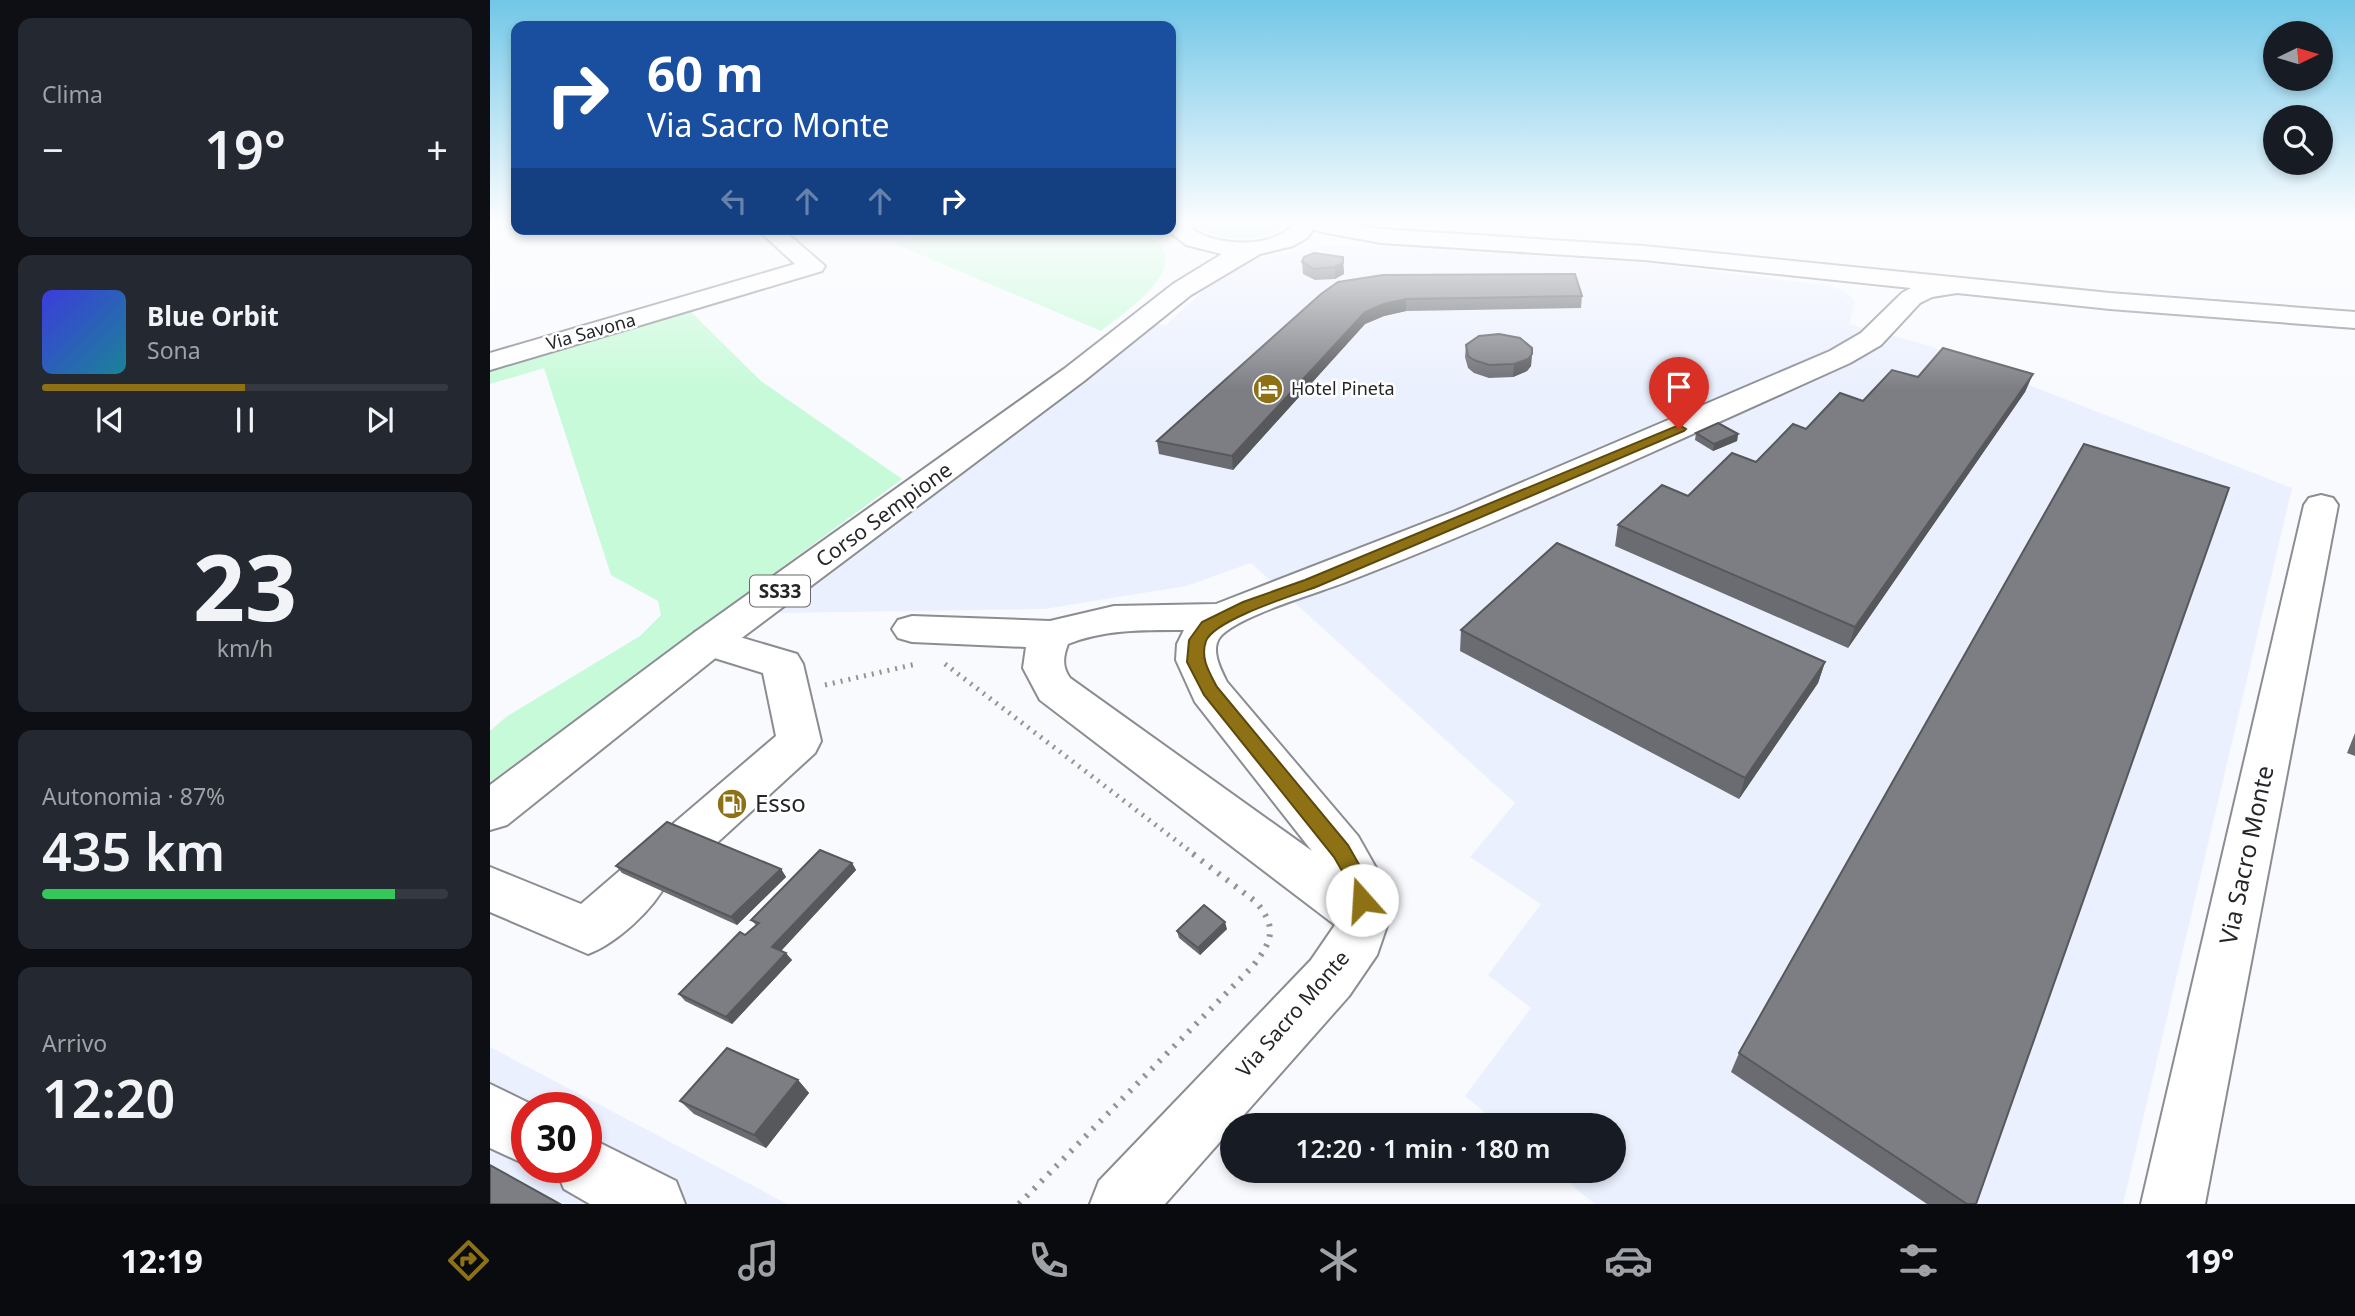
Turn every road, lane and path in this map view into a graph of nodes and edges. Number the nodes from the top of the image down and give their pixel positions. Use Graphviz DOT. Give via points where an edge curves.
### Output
graph roads {
  1 [pos="772,278"];
  2 [pos="1183,278"];
  3 [pos="1202,278"];
  4 [pos="1849,278"];
  5 [pos="1894,278"];
  6 [pos="1959,285"];
  7 [pos="1176,292"];
  8 [pos="1889,319"];
  9 [pos="2355,320"];
  10 [pos="490,362"];
  11 [pos="2321,505"];
  12 [pos="1222,617"];
  13 [pos="1053,635"];
  14 [pos="709,642"];
  15 [pos="918,646"];
  16 [pos="934,663"];
  17 [pos="789,694"];
  18 [pos="490,811"];
  19 [pos="691,837"];
  20 [pos="642,882"];
  21 [pos="490,889"];
  22 [pos="1364,917"];
  23 [pos="490,1115"];
  24 [pos="511,1126"];
  25 [pos="602,1176"];
  26 [pos="653,1204"];
  27 [pos="1019,1204"];
  28 [pos="1122,1204"];
  29 [pos="2173,1204"];
  1 -- 10 [label="street, Via Savona"];
  2 -- 7 [label="street, Corso Sempione / SS33"];
  3 -- 7 [label="street, Corso Sempione / SS33"];
  4 -- 8 [label="street" via="1866,286 1884,305"];
  5 -- 6 [label="street"];
  6 -- 8 [label="street" via="1925,290"];
  6 -- 9 [label="street"];
  7 -- 14 [label="street, Corso Sempione / SS33" via="1074,375"];
  8 -- 12 [label="street" via="1858,348 1815,368 1633,449"];
  11 -- 29 [label="street, Via Sacro Monte"];
  12 -- 13 [label="street" via="1128,618 1071,626"];
  12 -- 22 [label="street" via="1198,640 1195,662 1210,691 1341,851 1359,882"];
  13 -- 15 [label="street"];
  13 -- 22 [label="street" via="1043,653 1042,671 1055,689"];
  14 -- 17 [label="street" via="782,664"];
  14 -- 18 [label="street, Corso Sempione / SS33"];
  15 -- 17 [label="path"];
  16 -- 27 [label="path" via="944,664 1043,736 1256,902 1269,916 1272,930 1268,947 1253,966"];
  17 -- 19 [label="street" via="799,741"];
  20 -- 21 [label="street" via="588,931"];
  22 -- 28 [label="street, Via Sacro Monte" via="1358,938 1330,978"];
  23 -- 24 [label="street"];
  25 -- 26 [label="street"];
}
